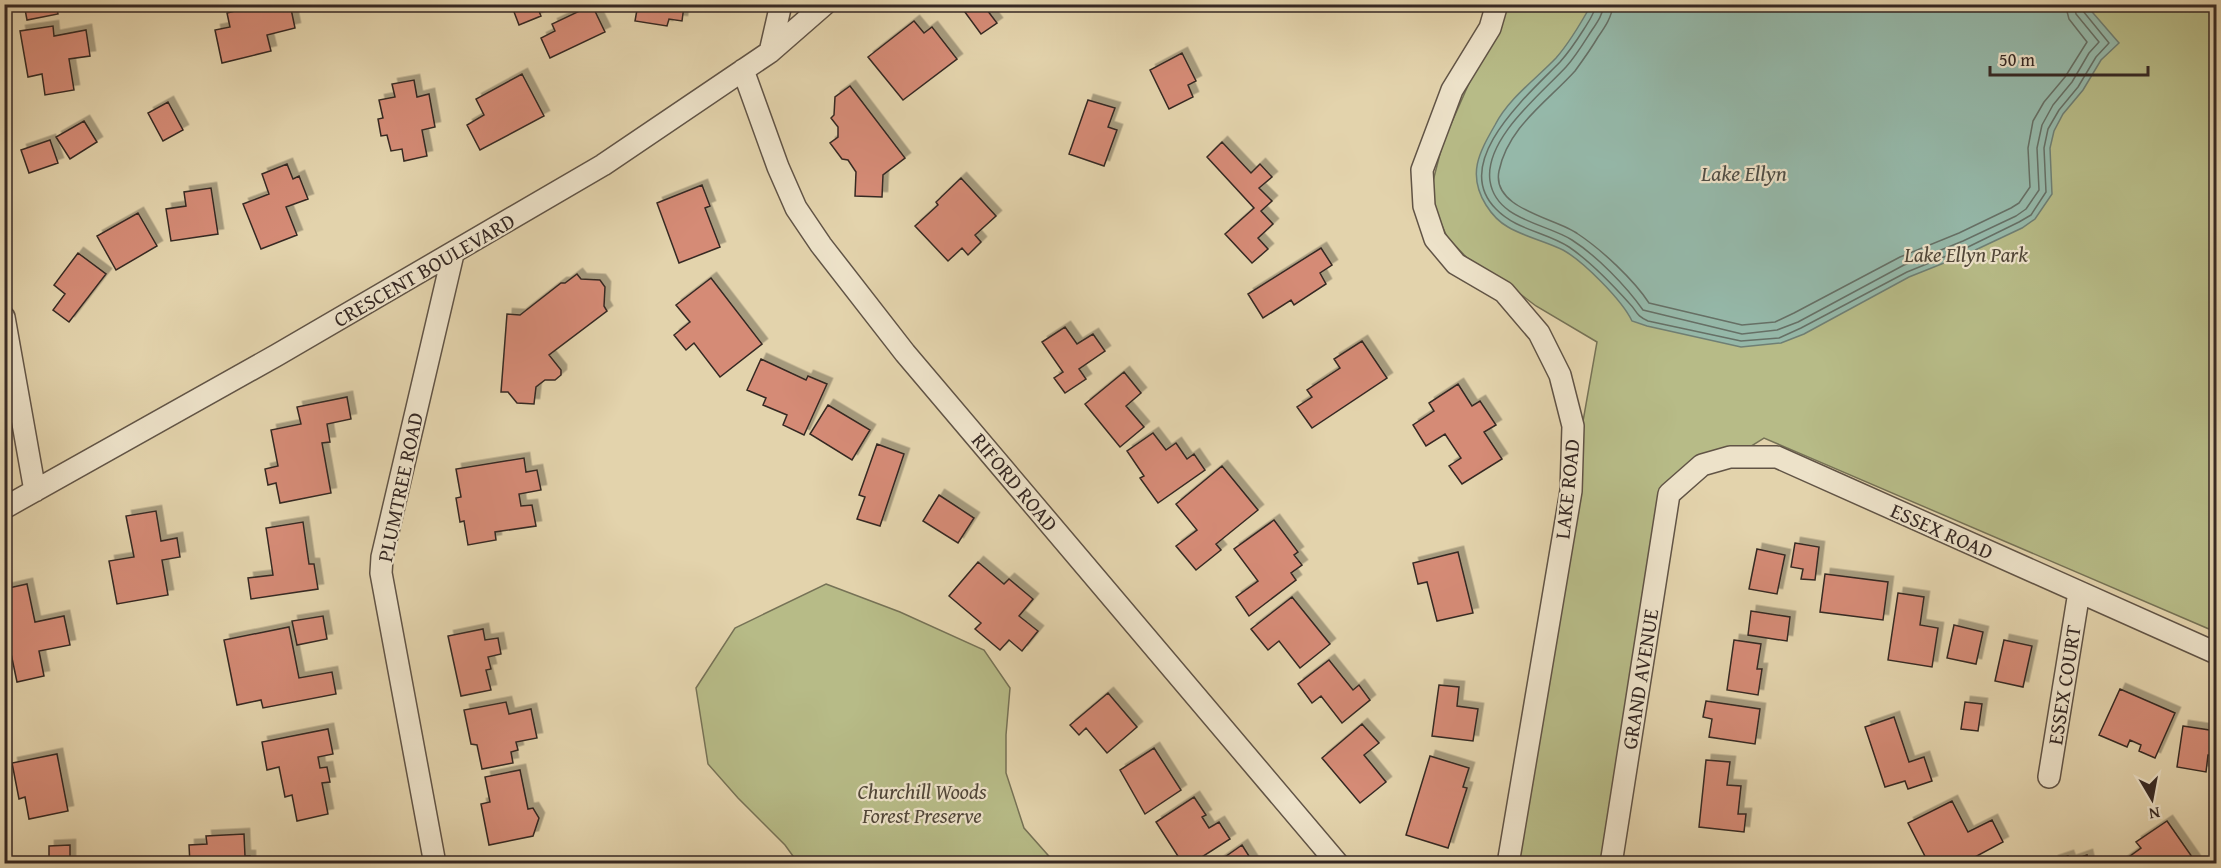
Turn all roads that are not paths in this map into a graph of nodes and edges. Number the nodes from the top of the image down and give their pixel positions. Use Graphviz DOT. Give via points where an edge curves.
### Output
graph roads {
  1 [pos="781,4"];
  2 [pos="825,4"];
  3 [pos="1497,4"];
  4 [pos="770,52"];
  5 [pos="743,70"];
  6 [pos="453,254"];
  7 [pos="4,317"];
  8 [pos="35,491"];
  9 [pos="1669,494"];
  10 [pos="4,508"];
  11 [pos="2079,592"];
  12 [pos="2217,653"];
  13 [pos="2049,777"];
  14 [pos="435,864"];
  15 [pos="1338,864"];
  16 [pos="1508,864"];
  17 [pos="1611,864"];
  1 -- 4 [label="street"];
  2 -- 4 [label="street, CRESCENT BOULEVARD"];
  3 -- 16 [label="street, LAKE ROAD" via="1490,28 1452,90 1422,170 1424,206 1435,239 1456,264 1504,292 1539,333 1560,375 1574,426 1571,491"];
  4 -- 5 [label="street, CRESCENT BOULEVARD"];
  5 -- 6 [label="street, CRESCENT BOULEVARD" via="603,165"];
  5 -- 15 [label="street, RIFORD ROAD" via="782,177 796,208 821,245 905,353"];
  6 -- 8 [label="street, CRESCENT BOULEVARD"];
  6 -- 14 [label="street, PLUMTREE ROAD" via="381,573"];
  7 -- 8 [label="street"];
  8 -- 10 [label="street, CRESCENT BOULEVARD"];
  9 -- 11 [label="street, ESSEX ROAD" via="1701,465 1730,457 1777,457"];
  9 -- 17 [label="street, GRAND AVENUE"];
  11 -- 12 [label="street, ESSEX ROAD"];
  11 -- 13 [label="street, ESSEX COURT"];
}
